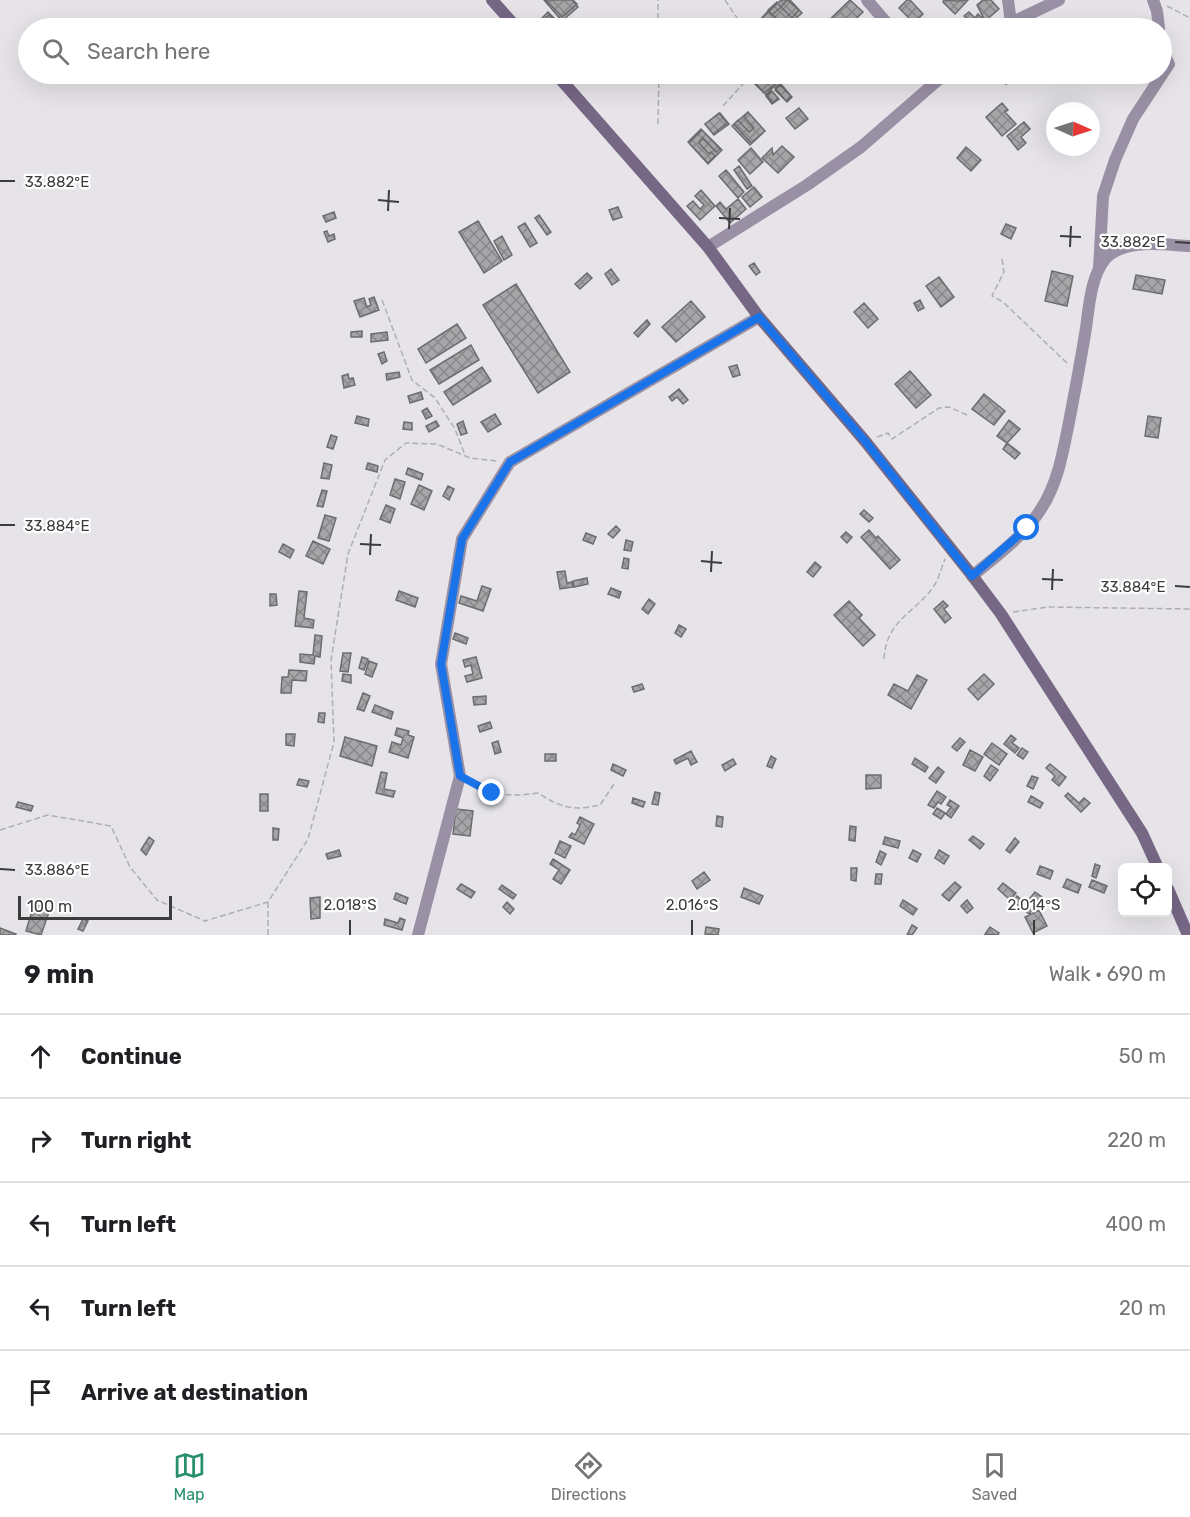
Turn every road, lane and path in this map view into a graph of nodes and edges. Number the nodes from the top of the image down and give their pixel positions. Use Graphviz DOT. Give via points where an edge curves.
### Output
graph roads {
  1 [pos="492,0"];
  2 [pos="658,0"];
  3 [pos="725,0"];
  4 [pos="867,0"];
  5 [pos="1008,0"];
  6 [pos="1059,0"];
  7 [pos="1153,0"];
  8 [pos="508,18"];
  9 [pos="658,18"];
  10 [pos="737,18"];
  11 [pos="882,18"];
  12 [pos="1006,18"];
  13 [pos="1022,18"];
  14 [pos="1158,18"];
  15 [pos="1190,18"];
  16 [pos="565,84"];
  17 [pos="659,84"];
  18 [pos="743,84"];
  19 [pos="928,84"];
  20 [pos="1155,84"];
  21 [pos="723,106"];
  22 [pos="658,124"];
  23 [pos="1190,246"];
  24 [pos="708,247"];
  25 [pos="1002,259"];
  26 [pos="1099,269"];
  27 [pos="382,300"];
  28 [pos="759,317"];
  29 [pos="1080,364"];
  30 [pos="967,415"];
  31 [pos="865,441"];
  32 [pos="465,456"];
  33 [pos="510,462"];
  34 [pos="950,547"];
  35 [pos="972,576"];
  36 [pos="1190,609"];
  37 [pos="1001,614"];
  38 [pos="884,659"];
  39 [pos="460,776"];
  40 [pos="614,784"];
  41 [pos="0,830"];
  42 [pos="1156,863"];
  43 [pos="1172,900"];
  44 [pos="268,902"];
  45 [pos="268,935"];
  46 [pos="418,935"];
  47 [pos="1188,935"];
  1 -- 8 [label="main road"];
  2 -- 9 [label="path"];
  3 -- 10 [label="path"];
  4 -- 11 [label="street"];
  5 -- 12 [label="street"];
  6 -- 13 [label="street"];
  7 -- 14 [label="street"];
  7 -- 15 [label="path"];
  16 -- 24 [label="main road"];
  17 -- 22 [label="path"];
  18 -- 21 [label="path"];
  19 -- 24 [label="street" via="861,147"];
  20 -- 26 [label="street" via="1133,119 1103,196"];
  23 -- 26 [label="street" via="1132,245 1119,249"];
  24 -- 28 [label="main road"];
  25 -- 29 [label="path" via="1004,272 992,296 1068,364"];
  26 -- 29 [label="street"];
  27 -- 32 [label="path" via="412,380 435,398 455,429"];
  28 -- 31 [label="main road"];
  28 -- 33 [label="street"];
  29 -- 35 [label="street" via="1052,491 1027,528"];
  30 -- 31 [label="path" via="949,407 939,408 892,439 888,433"];
  31 -- 34 [label="main road"];
  32 -- 33 [label="path"];
  32 -- 44 [label="path" via="437,444 406,443 385,460 348,554 331,660 334,742 308,839"];
  33 -- 39 [label="street" via="462,539 441,664"];
  34 -- 35 [label="main road"];
  34 -- 38 [label="path" via="933,589 898,621 885,644"];
  35 -- 37 [label="main road"];
  36 -- 37 [label="path" via="1048,607"];
  37 -- 42 [label="main road" via="1142,833"];
  39 -- 40 [label="path" via="492,793 538,793 552,802 580,809 600,805"];
  39 -- 46 [label="street"];
  41 -- 44 [label="path" via="48,815 111,826 130,867 157,900 205,921"];
  43 -- 47 [label="main road"];
  44 -- 45 [label="path"];
}
